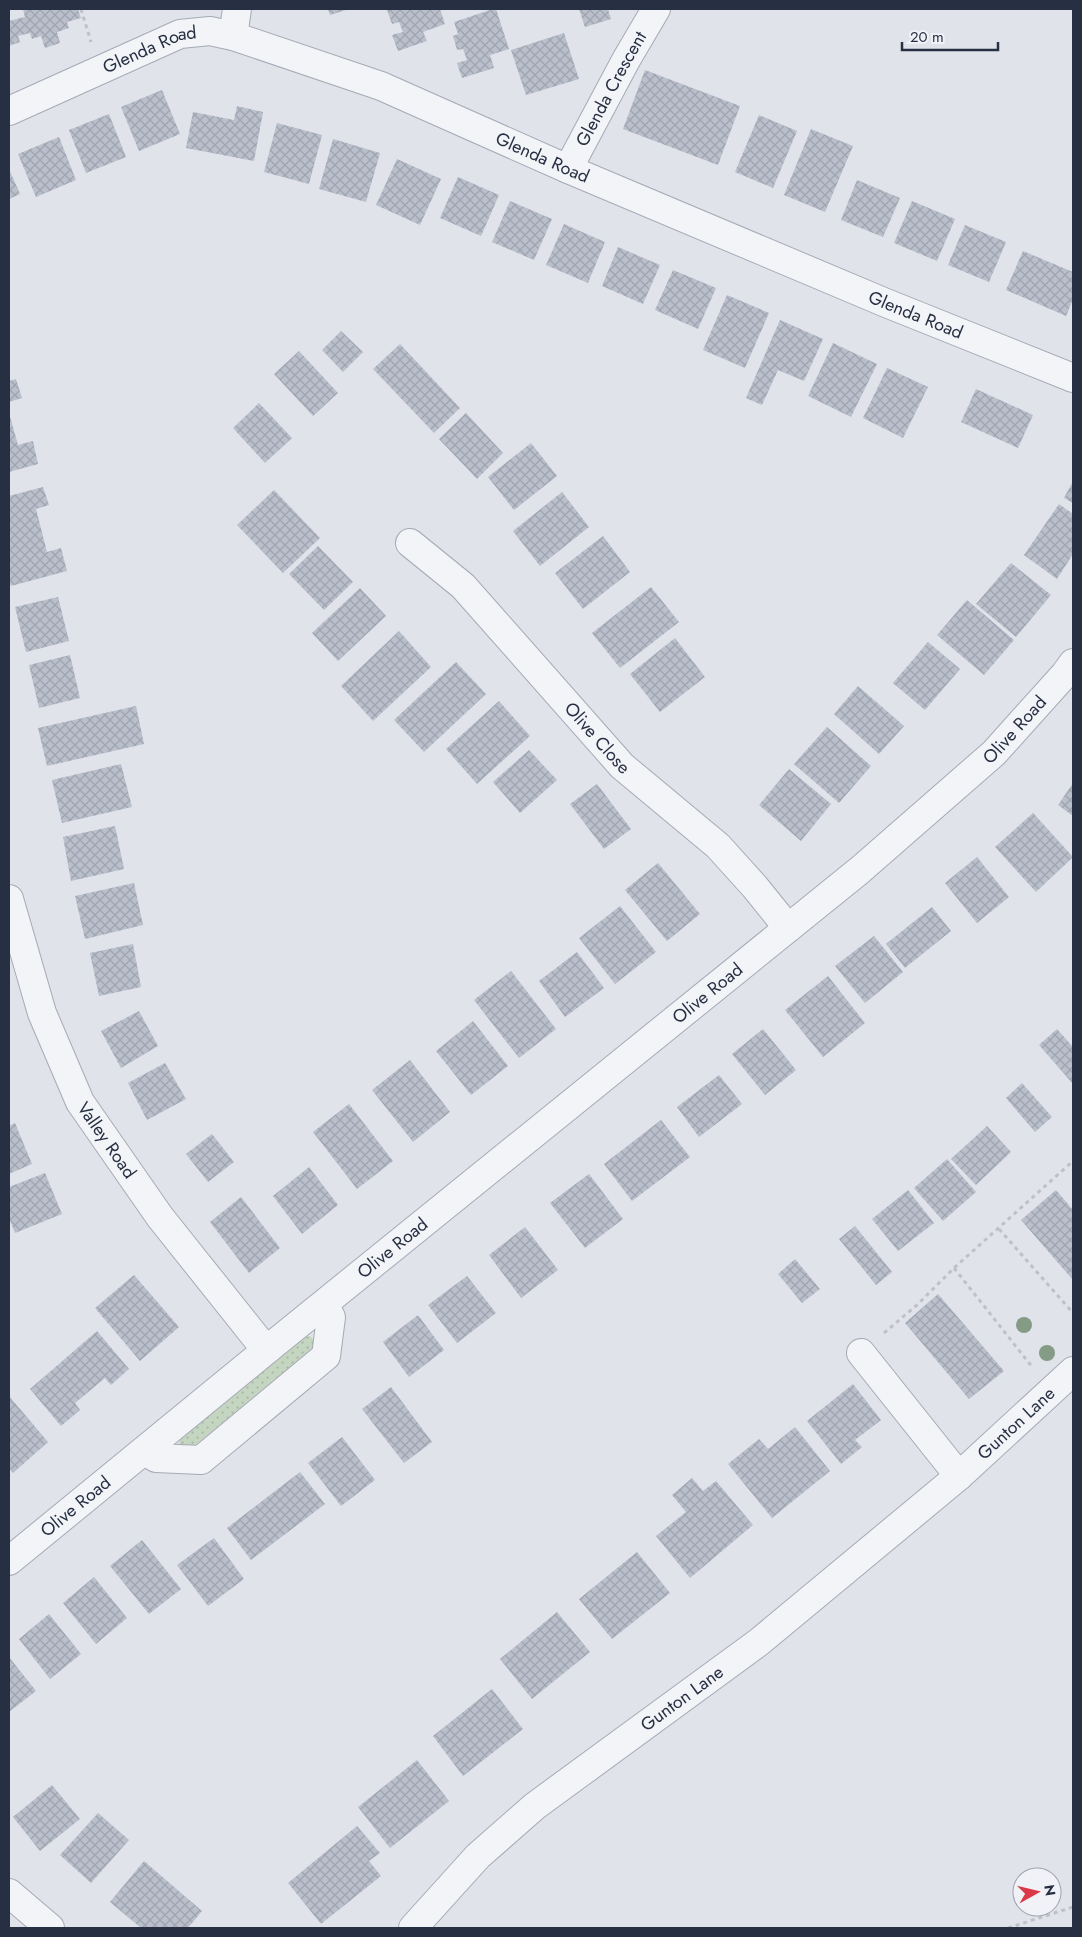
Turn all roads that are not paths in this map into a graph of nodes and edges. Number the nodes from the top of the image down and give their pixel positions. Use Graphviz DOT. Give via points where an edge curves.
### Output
graph roads {
  1 [pos="237,9"];
  2 [pos="656,9"];
  3 [pos="233,36"];
  4 [pos="9,111"];
  5 [pos="568,169"];
  6 [pos="1073,378"];
  7 [pos="410,543"];
  8 [pos="1073,663"];
  9 [pos="9,899"];
  10 [pos="788,928"];
  11 [pos="324,1305"];
  12 [pos="269,1348"];
  13 [pos="861,1353"];
  14 [pos="1073,1371"];
  15 [pos="144,1451"];
  16 [pos="959,1476"];
  17 [pos="9,1561"];
  18 [pos="9,1893"];
  19 [pos="50,1928"];
  20 [pos="413,1928"];
  1 -- 3 [label="street"];
  2 -- 5 [label="street, Glenda Crescent"];
  3 -- 4 [label="street, Glenda Road" via="210,31 180,34"];
  3 -- 5 [label="street, Glenda Road" via="381,86"];
  5 -- 6 [label="street, Glenda Road"];
  7 -- 10 [label="street, Olive Close" via="463,586 622,766 718,846"];
  8 -- 10 [label="street, Olive Road" via="994,753"];
  9 -- 12 [label="street, Valley Road" via="42,1012 80,1102 160,1218 258,1340"];
  10 -- 11 [label="street, Olive Road"];
  11 -- 12 [label="street, Olive Road"];
  11 -- 15 [label="street" via="331,1317 326,1356 201,1460 156,1458"];
  12 -- 15 [label="street, Olive Road"];
  13 -- 16 [label="street"];
  14 -- 16 [label="street, Gunton Lane"];
  15 -- 17 [label="street, Olive Road"];
  16 -- 20 [label="street, Gunton Lane" via="759,1642 535,1806 478,1856"];
  18 -- 19 [label="street"];
}
